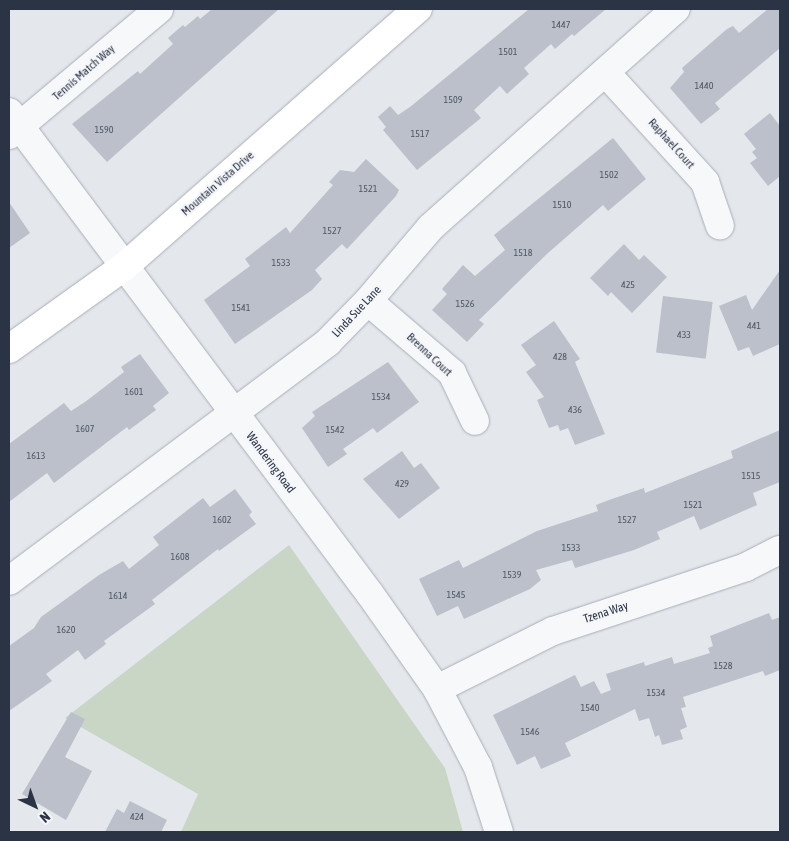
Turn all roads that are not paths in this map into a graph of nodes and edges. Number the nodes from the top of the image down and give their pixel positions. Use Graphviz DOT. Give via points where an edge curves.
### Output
graph roads {
  1 [pos="159,9"];
  2 [pos="418,9"];
  3 [pos="676,9"];
  4 [pos="605,72"];
  5 [pos="13,124"];
  6 [pos="720,226"];
  7 [pos="125,266"];
  8 [pos="368,301"];
  9 [pos="9,349"];
  10 [pos="233,414"];
  11 [pos="475,421"];
  12 [pos="780,550"];
  13 [pos="9,581"];
  14 [pos="437,689"];
  15 [pos="499,832"];
  1 -- 5 [label="street, Tennis Match Way"];
  2 -- 7 [label="main road, Mountain Vista Drive"];
  3 -- 4 [label="street, Linda Sue Lane"];
  4 -- 6 [label="street, Raphael Court" via="705,182"];
  4 -- 8 [label="street, Linda Sue Lane" via="430,227"];
  5 -- 7 [label="street, Wandering Road"];
  7 -- 9 [label="main road, Mountain Vista Drive"];
  7 -- 10 [label="street, Wandering Road"];
  8 -- 10 [label="street, Linda Sue Lane" via="328,342"];
  8 -- 11 [label="street, Brenna Court" via="452,374"];
  10 -- 13 [label="street, Linda Sue Lane"];
  10 -- 14 [label="street, Wandering Road" via="370,594"];
  12 -- 14 [label="street, Tzena Way" via="746,567 553,630"];
  14 -- 15 [label="street, Wandering Road" via="478,767"];
}
